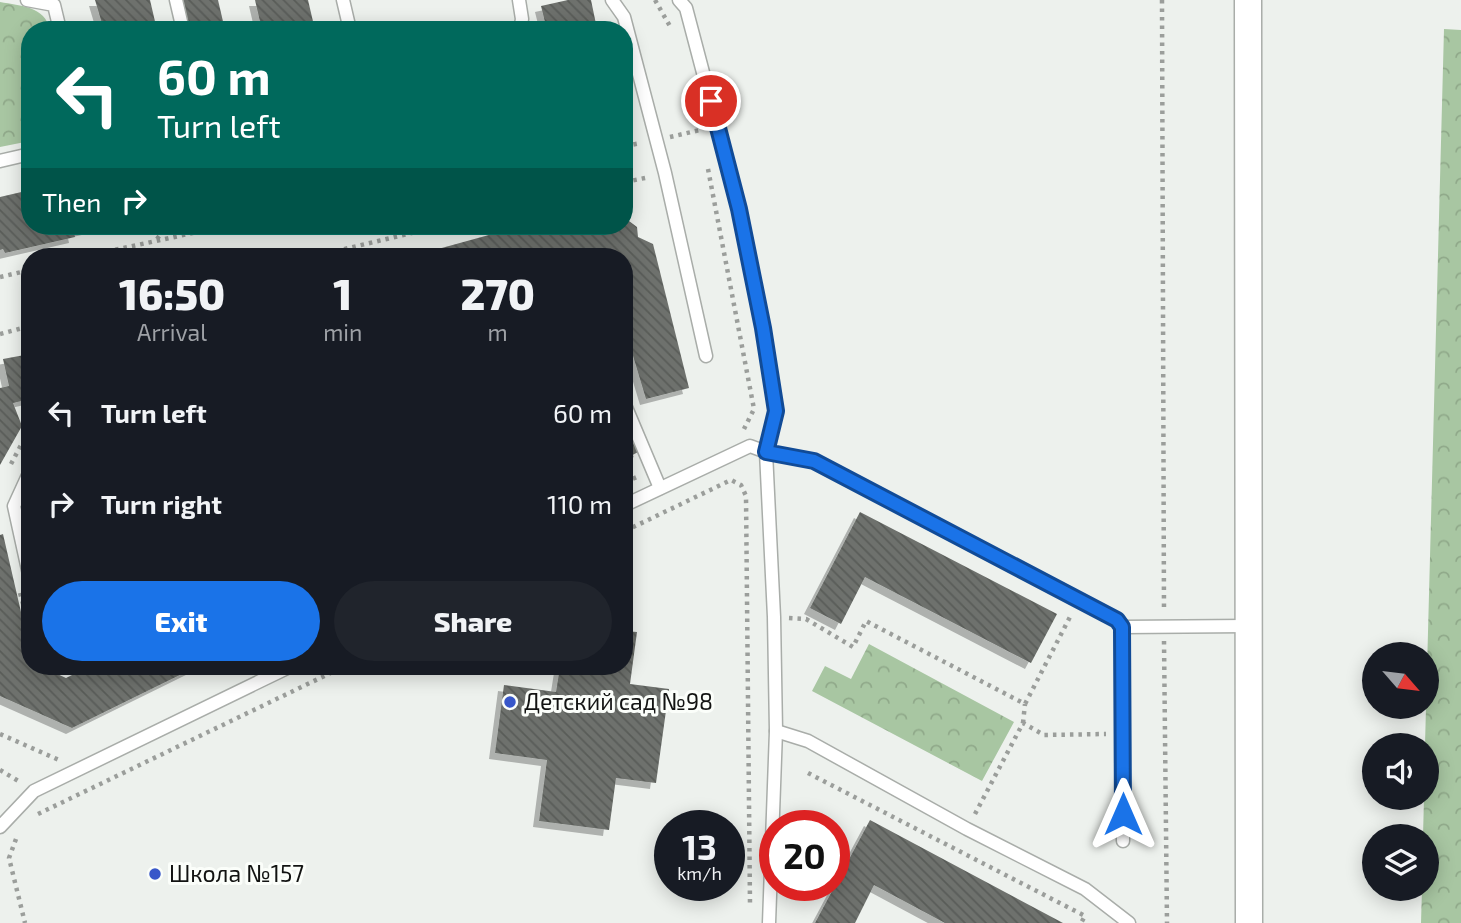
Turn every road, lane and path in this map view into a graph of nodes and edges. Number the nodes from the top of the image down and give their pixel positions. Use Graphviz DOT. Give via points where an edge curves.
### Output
graph roads {
  1 [pos="27,0"];
  2 [pos="176,0"];
  3 [pos="343,0"];
  4 [pos="519,0"];
  5 [pos="612,0"];
  6 [pos="655,0"];
  7 [pos="679,0"];
  8 [pos="1162,0"];
  9 [pos="1248,0"];
  10 [pos="58,21"];
  11 [pos="181,21"];
  12 [pos="348,21"];
  13 [pos="522,21"];
  14 [pos="625,21"];
  15 [pos="675,40"];
  16 [pos="633,52"];
  17 [pos="697,117"];
  18 [pos="700,130"];
  19 [pos="21,156"];
  20 [pos="705,157"];
  21 [pos="0,161"];
  22 [pos="664,173"];
  23 [pos="633,181"];
  24 [pos="160,235"];
  25 [pos="178,235"];
  26 [pos="402,235"];
  27 [pos="157,239"];
  28 [pos="120,248"];
  29 [pos="346,248"];
  30 [pos="21,272"];
  31 [pos="0,277"];
  32 [pos="21,328"];
  33 [pos="0,334"];
  34 [pos="706,356"];
  35 [pos="633,423"];
  36 [pos="743,430"];
  37 [pos="21,446"];
  38 [pos="766,452"];
  39 [pos="6,477"];
  40 [pos="660,488"];
  41 [pos="21,491"];
  42 [pos="633,501"];
  43 [pos="14,506"];
  44 [pos="0,508"];
  45 [pos="633,527"];
  46 [pos="21,538"];
  47 [pos="1076,606"];
  48 [pos="806,619"];
  49 [pos="1248,626"];
  50 [pos="1122,627"];
  51 [pos="1164,628"];
  52 [pos="272,675"];
  53 [pos="326,675"];
  54 [pos="1025,704"];
  55 [pos="1023,723"];
  56 [pos="776,731"];
  57 [pos="0,734"];
  58 [pos="1122,734"];
  59 [pos="61,761"];
  60 [pos="808,773"];
  61 [pos="31,821"];
  62 [pos="0,827"];
  63 [pos="967,829"];
  64 [pos="22,830"];
  65 [pos="1123,841"];
  66 [pos="750,909"];
  67 [pos="1130,919"];
  68 [pos="25,923"];
  69 [pos="769,923"];
  70 [pos="1081,923"];
  71 [pos="1167,923"];
  72 [pos="1249,923"];
  1 -- 10 [label="lane" via="54,5"];
  2 -- 11 [label="lane"];
  3 -- 12 [label="lane"];
  4 -- 13 [label="lane"];
  5 -- 14 [label="lane"];
  6 -- 15 [label="path"];
  7 -- 38 [label="lane" via="686,8 721,136 763,328 776,411"];
  8 -- 51 [label="path"];
  9 -- 49 [label="street"];
  16 -- 22 [label="lane"];
  17 -- 18 [label="path"];
  19 -- 21 [label="lane"];
  20 -- 36 [label="path" via="754,409"];
  22 -- 23 [label="path"];
  22 -- 34 [label="lane"];
  24 -- 27 [label="path"];
  25 -- 27 [label="path"];
  26 -- 29 [label="path"];
  27 -- 28 [label="path"];
  30 -- 31 [label="path"];
  32 -- 33 [label="path"];
  35 -- 40 [label="lane"];
  37 -- 39 [label="path"];
  38 -- 40 [label="lane" via="750,446"];
  38 -- 50 [label="lane" via="814,461 1117,620"];
  38 -- 56 [label="lane"];
  40 -- 42 [label="lane"];
  41 -- 43 [label="lane"];
  43 -- 44 [label="lane"];
  43 -- 46 [label="lane"];
  45 -- 66 [label="path" via="731,480 741,485 746,496"];
  47 -- 54 [label="path"];
  48 -- 54 [label="path" via="853,647 866,621"];
  49 -- 51 [label="lane"];
  49 -- 72 [label="street"];
  50 -- 51 [label="lane"];
  50 -- 58 [label="lane"];
  51 -- 71 [label="path"];
  52 -- 62 [label="lane" via="34,790"];
  53 -- 61 [label="path"];
  54 -- 55 [label="path"];
  55 -- 58 [label="path" via="1044,734"];
  55 -- 63 [label="path"];
  56 -- 63 [label="lane" via="808,741"];
  56 -- 69 [label="lane"];
  57 -- 59 [label="path"];
  58 -- 65 [label="lane"];
  60 -- 70 [label="path" via="1085,916"];
  63 -- 67 [label="lane" via="1085,889"];
  64 -- 68 [label="path" via="9,858"];
}
